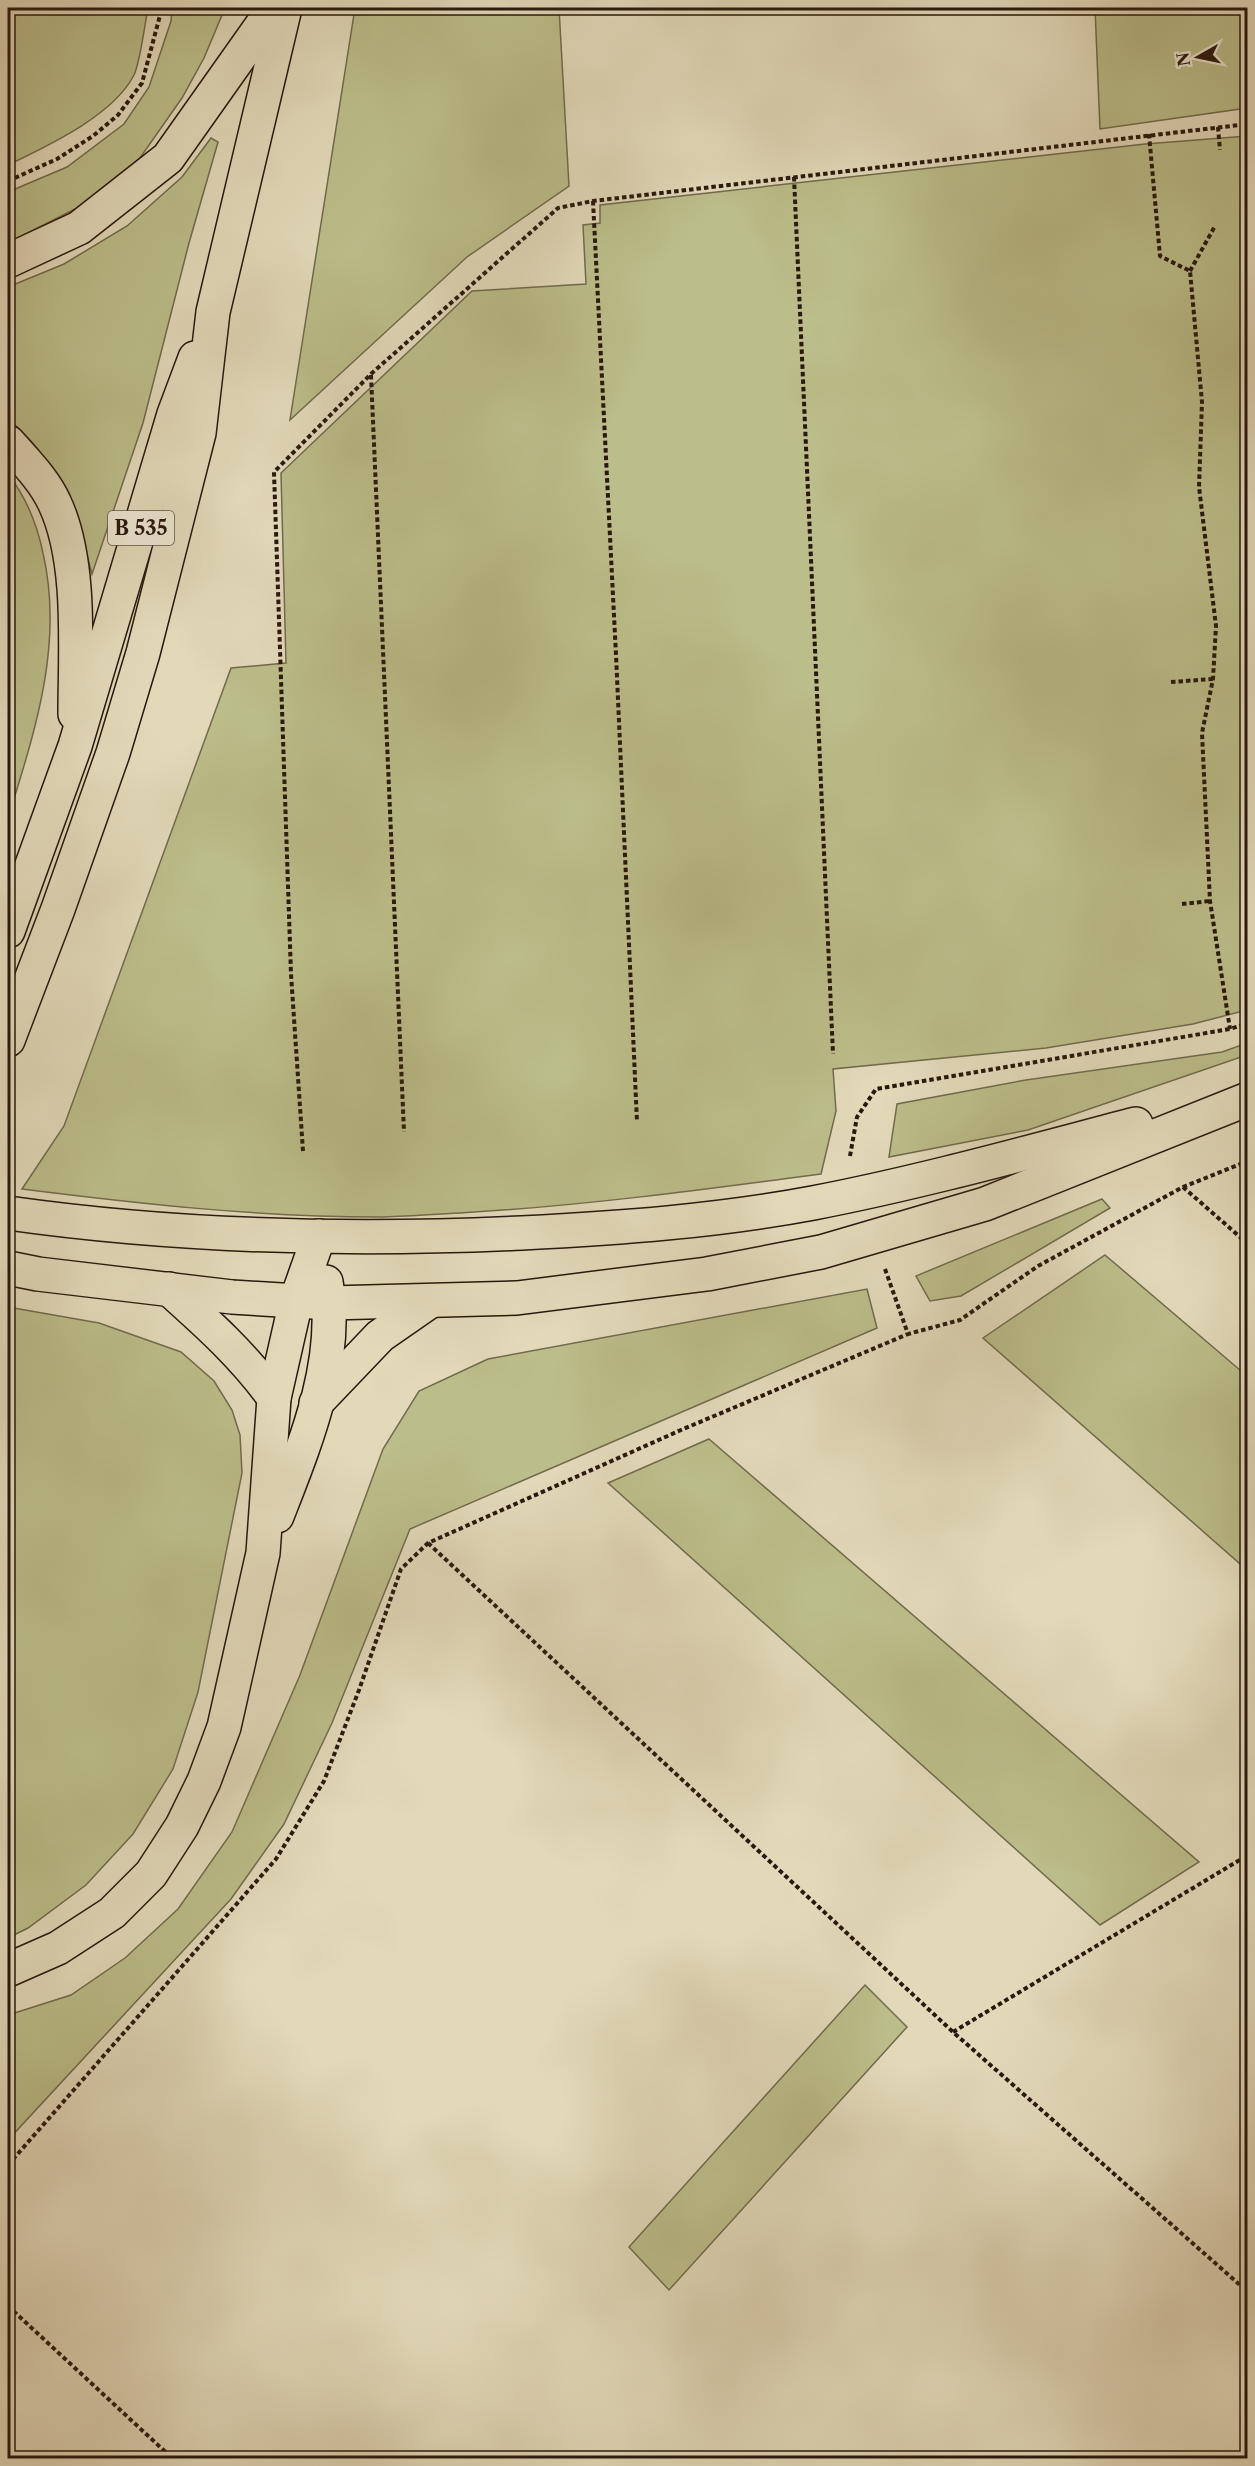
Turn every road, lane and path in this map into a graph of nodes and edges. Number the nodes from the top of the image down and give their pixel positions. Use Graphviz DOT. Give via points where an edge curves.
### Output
graph roads {
  1 [pos="162,8"];
  2 [pos="274,8"];
  3 [pos="285,8"];
  4 [pos="1248,124"];
  5 [pos="1218,127"];
  6 [pos="1149,134"];
  7 [pos="1220,150"];
  8 [pos="794,177"];
  9 [pos="8,181"];
  10 [pos="593,201"];
  11 [pos="1215,226"];
  12 [pos="8,261"];
  13 [pos="1190,271"];
  14 [pos="213,312"];
  15 [pos="371,374"];
  16 [pos="8,442"];
  17 [pos="1213,679"];
  18 [pos="1171,682"];
  19 [pos="75,746"];
  20 [pos="1210,901"];
  21 [pos="1182,904"];
  22 [pos="8,931"];
  23 [pos="1248,1023"];
  24 [pos="1230,1029"];
  25 [pos="8,1040"];
  26 [pos="834,1054"];
  27 [pos="1248,1097"];
  28 [pos="637,1122"];
  29 [pos="404,1132"];
  30 [pos="303,1151"];
  31 [pos="850,1156"];
  32 [pos="1248,1161"];
  33 [pos="1183,1187"];
  34 [pos="8,1213"];
  35 [pos="319,1236"];
  36 [pos="1248,1244"];
  37 [pos="885,1268"];
  38 [pos="23,1271"];
  39 [pos="169,1289"];
  40 [pos="296,1301"];
  41 [pos="429,1302"];
  42 [pos="330,1303"];
  43 [pos="908,1334"];
  44 [pos="274,1398"];
  45 [pos="316,1403"];
  46 [pos="428,1543"];
  47 [pos="263,1553"];
  48 [pos="1248,1855"];
  49 [pos="8,1970"];
  50 [pos="953,2032"];
  51 [pos="8,2165"];
  52 [pos="1248,2292"];
  53 [pos="8,2306"];
  54 [pos="172,2458"];
  1 -- 9 [label="path" via="142,83 118,115 57,159"];
  2 -- 12 [label="main road" via="168,158 79,228"];
  3 -- 14 [label="main road, B 535"];
  4 -- 5 [label="path"];
  5 -- 6 [label="path"];
  5 -- 7 [label="path"];
  6 -- 8 [label="path"];
  6 -- 13 [label="path" via="1160,256"];
  8 -- 10 [label="path"];
  8 -- 26 [label="path"];
  10 -- 15 [label="path" via="558,208"];
  10 -- 28 [label="path"];
  11 -- 13 [label="path"];
  13 -- 17 [label="path" via="1202,402 1199,487 1216,626"];
  14 -- 19 [label="main road, B 535" via="174,414"];
  14 -- 25 [label="main road, B 535" via="199,433 143,653 105,775"];
  15 -- 29 [label="path"];
  15 -- 30 [label="path" via="274,472 291,974"];
  16 -- 19 [label="main road" via="55,503 68,542 75,612"];
  17 -- 18 [label="path"];
  17 -- 20 [label="path" via="1202,733"];
  19 -- 22 [label="main road, B 535"];
  20 -- 21 [label="path"];
  20 -- 24 [label="path"];
  23 -- 24 [label="path"];
  24 -- 31 [label="path" via="876,1089 857,1117"];
  27 -- 35 [label="main road" via="962,1170 813,1203 703,1220 428,1237"];
  27 -- 41 [label="main road" via="985,1204 821,1252 610,1288"];
  32 -- 33 [label="path"];
  33 -- 36 [label="path"];
  33 -- 43 [label="path" via="1038,1266 960,1320"];
  34 -- 35 [label="main road" via="236,1234"];
  35 -- 40 [label="main road"];
  35 -- 42 [label="main road"];
  37 -- 43 [label="path"];
  38 -- 39 [label="main road"];
  39 -- 40 [label="main road"];
  39 -- 44 [label="main road" via="230,1344"];
  40 -- 42 [label="main road"];
  40 -- 44 [label="main road"];
  41 -- 42 [label="main road"];
  41 -- 45 [label="main road" via="380,1336"];
  42 -- 45 [label="main road" via="330,1332"];
  43 -- 46 [label="path"];
  44 -- 47 [label="main road"];
  45 -- 47 [label="main road"];
  46 -- 50 [label="path"];
  46 -- 51 [label="path" via="401,1569 324,1781 276,1860"];
  47 -- 49 [label="main road" via="224,1727 183,1826 151,1874 112,1912 58,1948"];
  48 -- 50 [label="path"];
  50 -- 52 [label="path"];
  53 -- 54 [label="path"];
}
